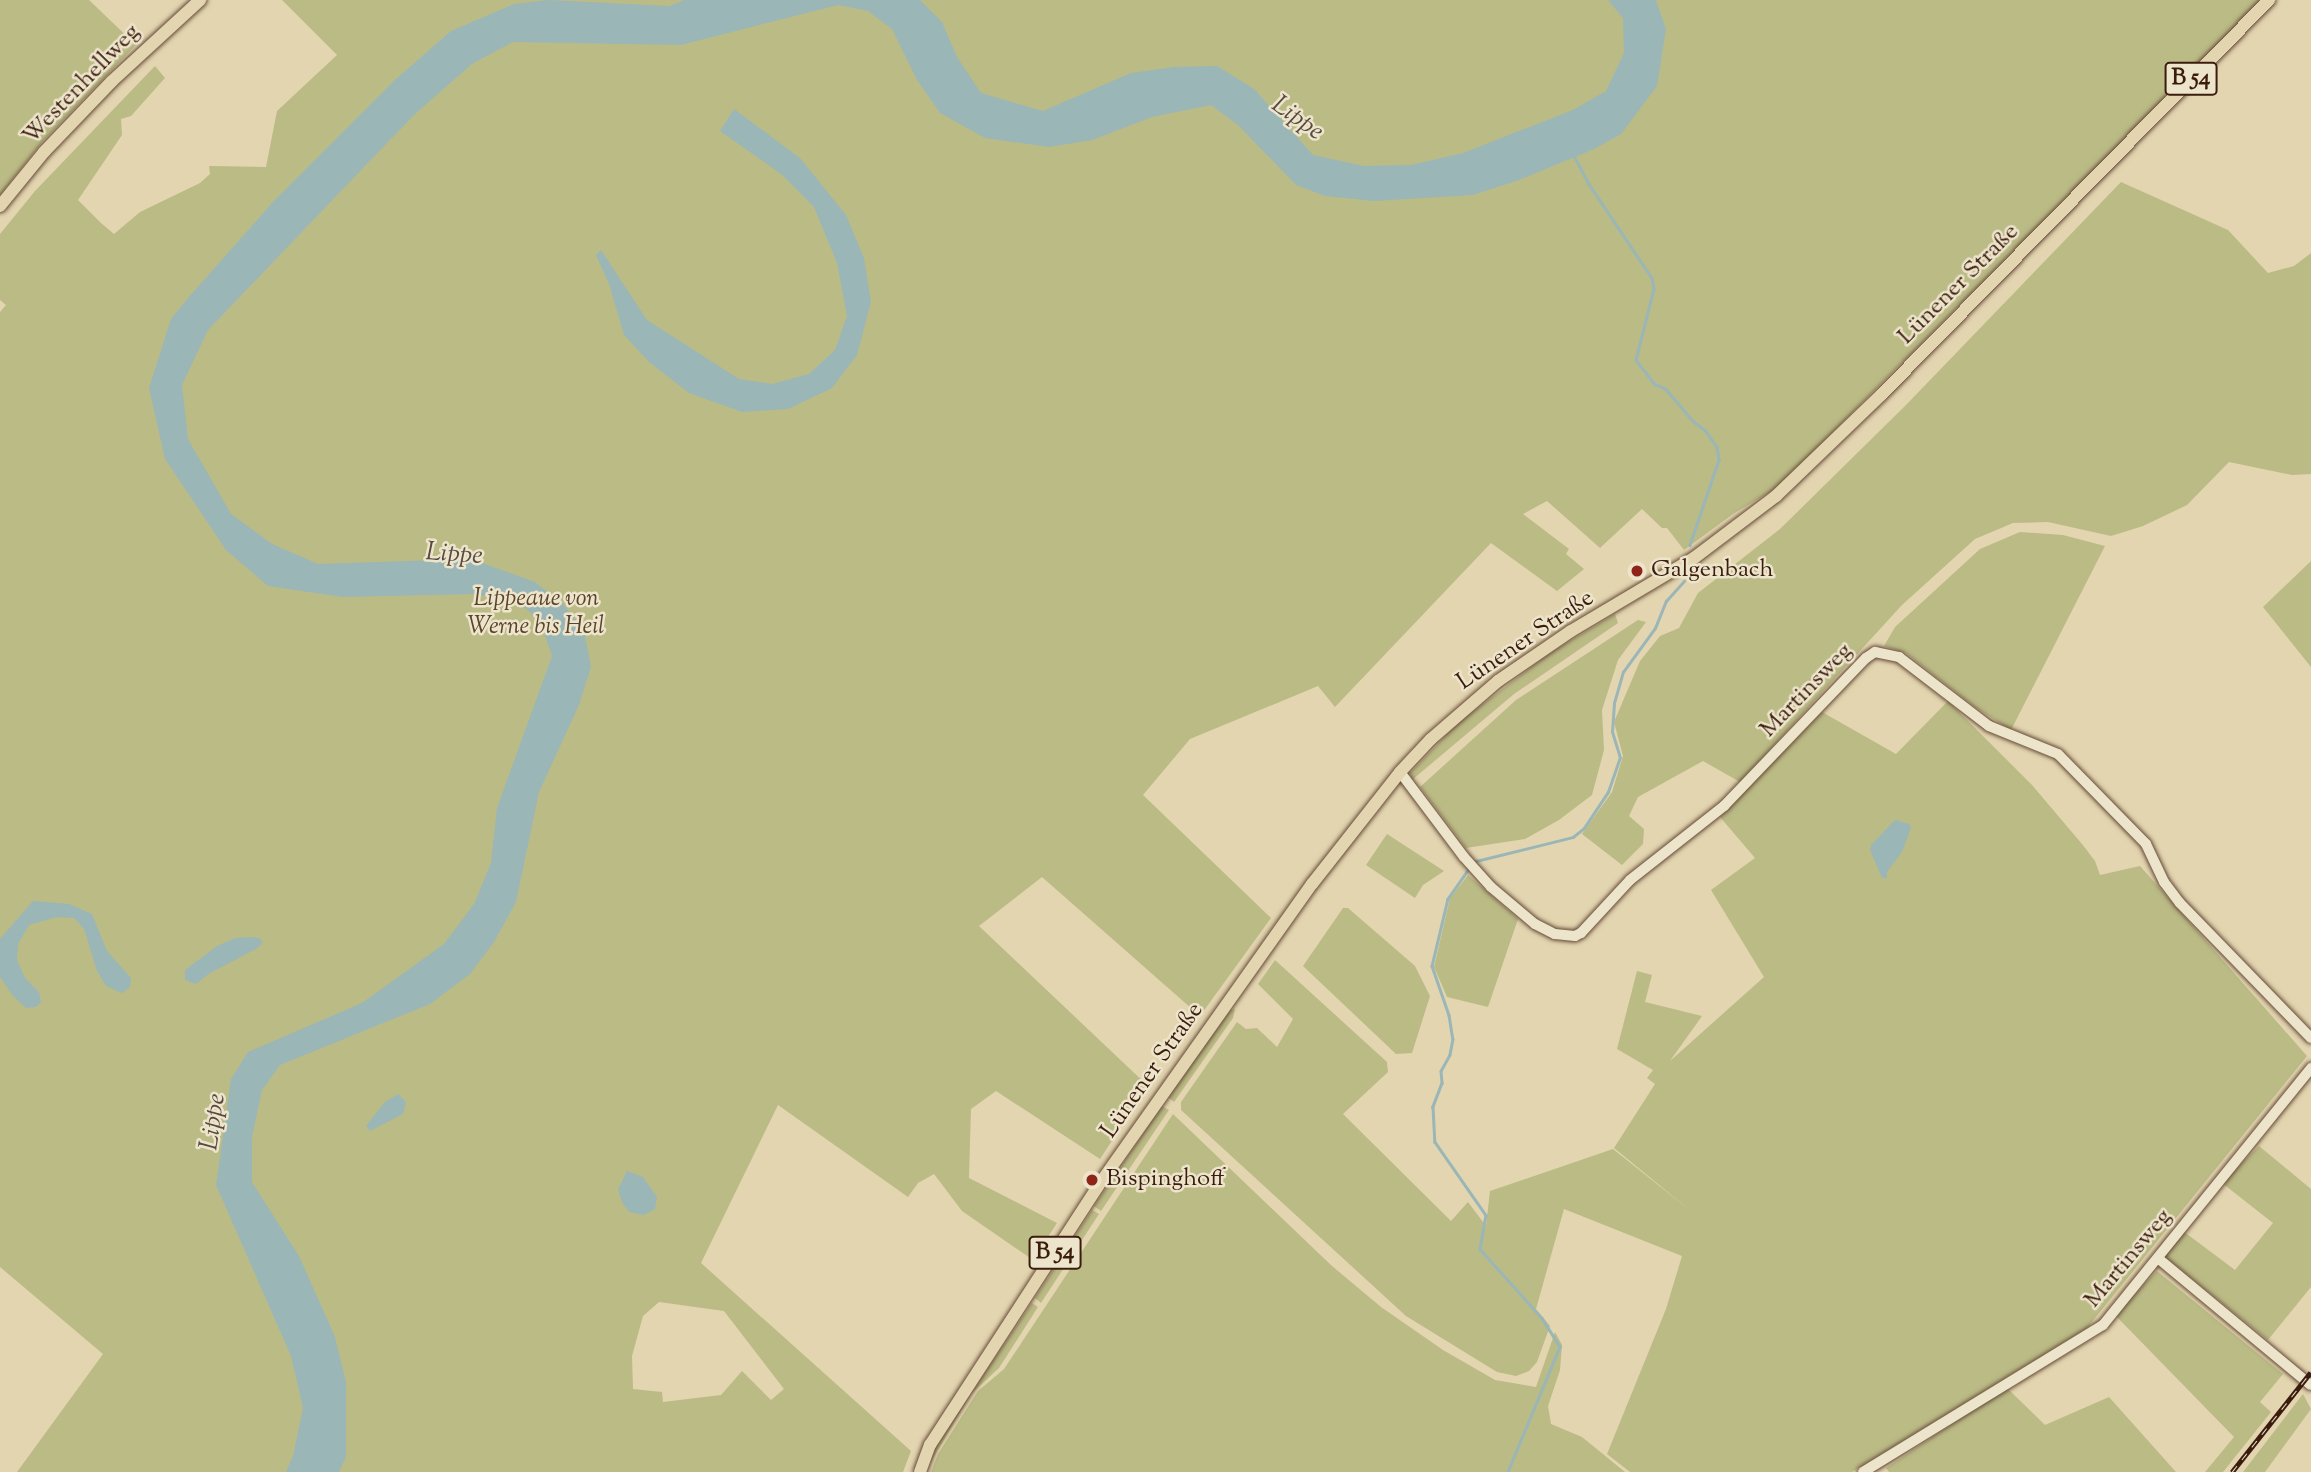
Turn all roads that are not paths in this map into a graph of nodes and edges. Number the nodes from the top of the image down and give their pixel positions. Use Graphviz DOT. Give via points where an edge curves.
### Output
graph roads {
  1 [pos="200,0"];
  2 [pos="2269,0"];
  3 [pos="0,206"];
  4 [pos="1400,772"];
  5 [pos="2311,1038"];
  6 [pos="2311,1068"];
  7 [pos="2159,1259"];
  8 [pos="2311,1385"];
  9 [pos="920,1472"];
  10 [pos="1863,1472"];
  1 -- 3 [label="main road, Westenhellweg" via="112,80"];
  2 -- 4 [label="main road, Lünener Straße / B 54" via="1776,496 1694,558 1515,668 1455,717"];
  4 -- 5 [label="street, Martinsweg" via="1475,870 1535,924 1567,937 1581,933 1630,880 1724,806 1866,658 1875,652 1899,657 1989,726 2058,754 2146,844 2180,903"];
  4 -- 9 [label="main road, Lünener Straße / B 54" via="1312,884 1097,1186 930,1445"];
  6 -- 7 [label="street, Martinsweg"];
  7 -- 8 [label="street"];
  7 -- 10 [label="street, Martinsweg" via="2104,1325"];
}
